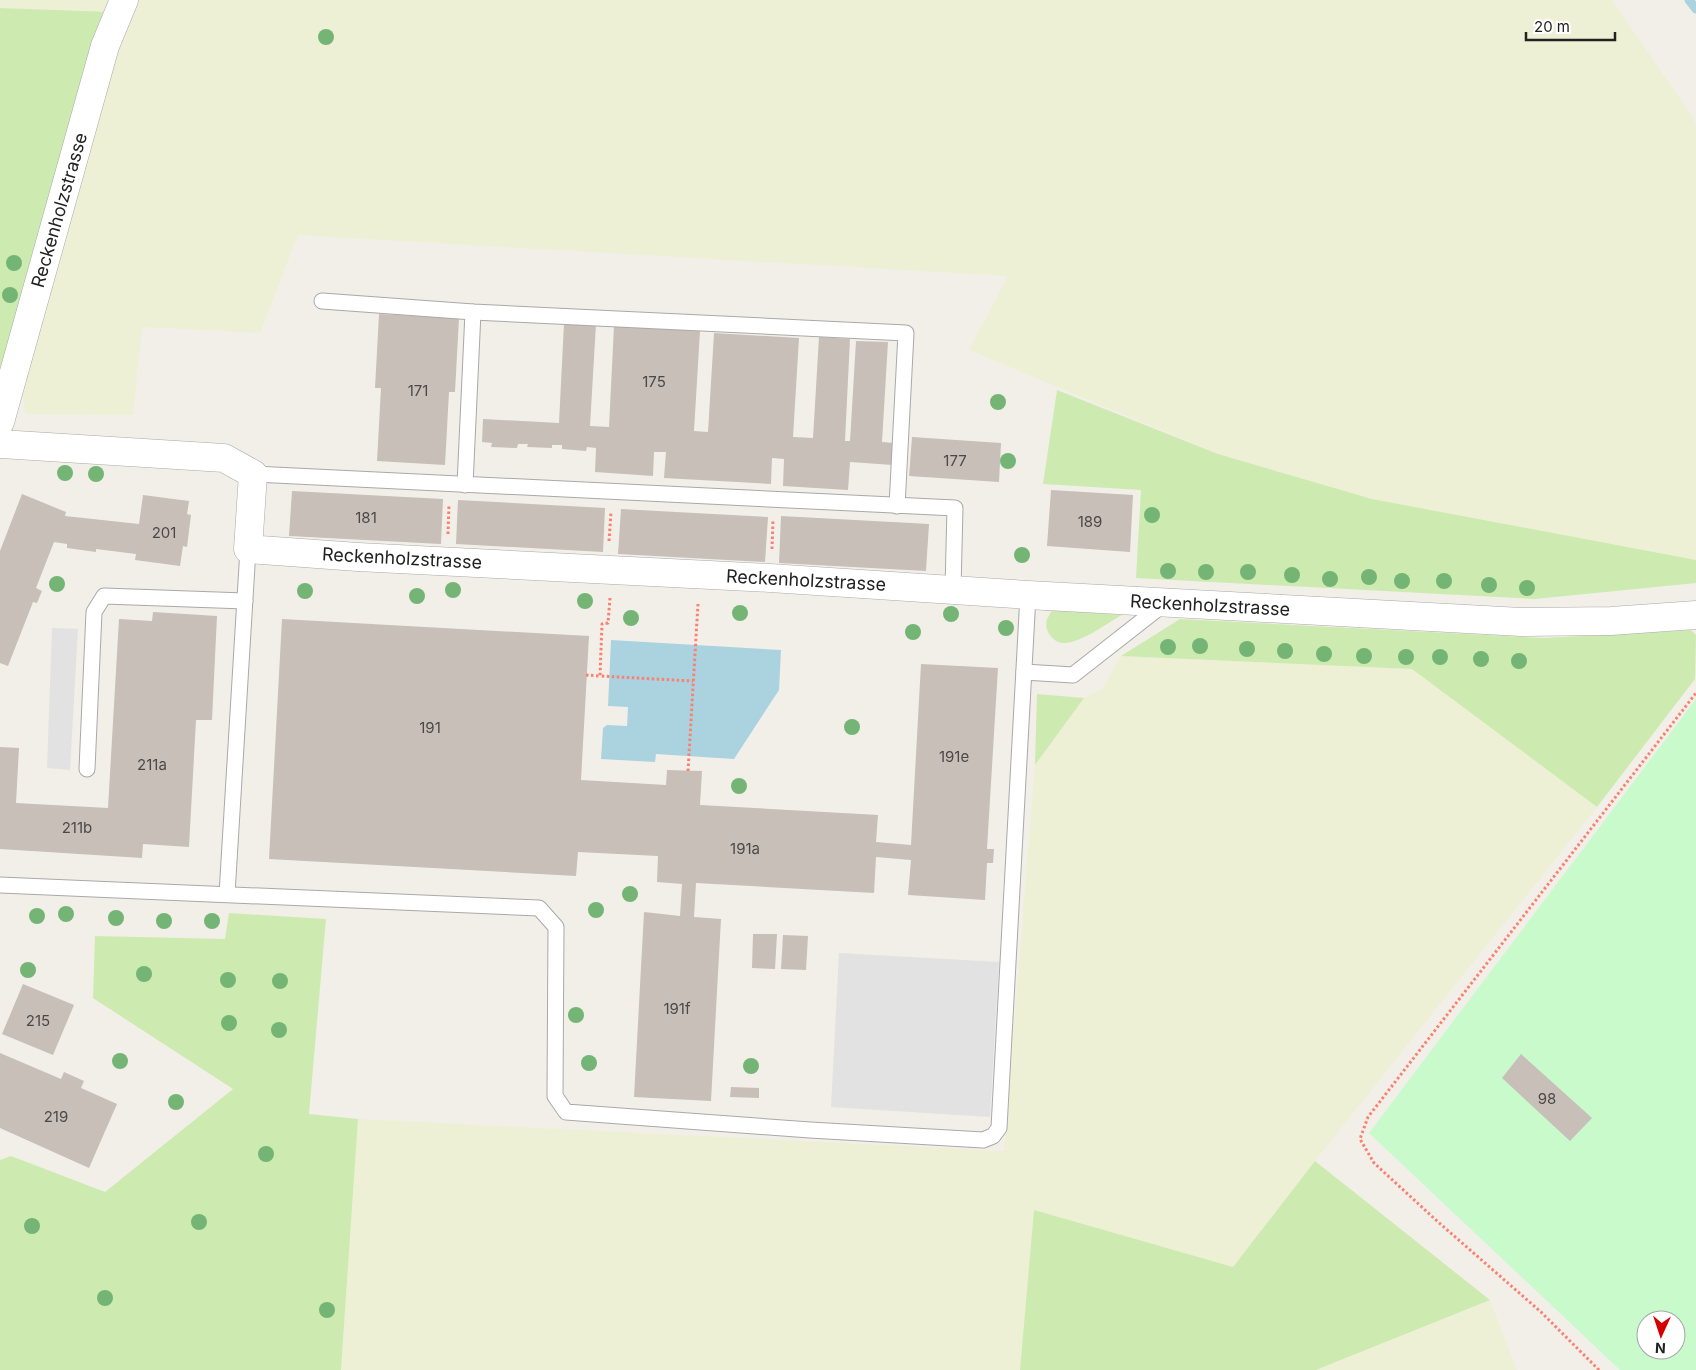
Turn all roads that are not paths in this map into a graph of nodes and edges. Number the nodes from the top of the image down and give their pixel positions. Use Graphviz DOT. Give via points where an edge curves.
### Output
graph roads {
  1 [pos="124,0"];
  2 [pos="322,301"];
  3 [pos="473,312"];
  4 [pos="0,422"];
  5 [pos="0,444"];
  6 [pos="253,474"];
  7 [pos="465,485"];
  8 [pos="897,506"];
  9 [pos="248,549"];
  10 [pos="953,589"];
  11 [pos="1028,595"];
  12 [pos="245,601"];
  13 [pos="1166,602"];
  14 [pos="1696,615"];
  15 [pos="1024,672"];
  16 [pos="87,769"];
  17 [pos="0,884"];
  18 [pos="227,894"];
  1 -- 4 [label="street, Reckenholzstrasse" via="105,46"];
  2 -- 3 [label="lane"];
  3 -- 7 [label="lane"];
  3 -- 8 [label="lane" via="906,333"];
  5 -- 6 [label="street" via="224,458"];
  6 -- 7 [label="lane"];
  6 -- 9 [label="street"];
  7 -- 8 [label="lane"];
  8 -- 10 [label="lane" via="955,508"];
  9 -- 10 [label="street, Reckenholzstrasse"];
  9 -- 12 [label="lane"];
  10 -- 11 [label="street, Reckenholzstrasse"];
  11 -- 13 [label="street, Reckenholzstrasse"];
  11 -- 15 [label="lane"];
  12 -- 16 [label="lane" via="104,596 94,612"];
  12 -- 18 [label="lane"];
  13 -- 14 [label="street, Reckenholzstrasse" via="1521,622 1611,621"];
  13 -- 15 [label="lane" via="1074,675"];
  15 -- 18 [label="lane" via="999,1128 994,1136 983,1140 566,1112 555,1096 556,927 538,908"];
  17 -- 18 [label="lane"];
}
